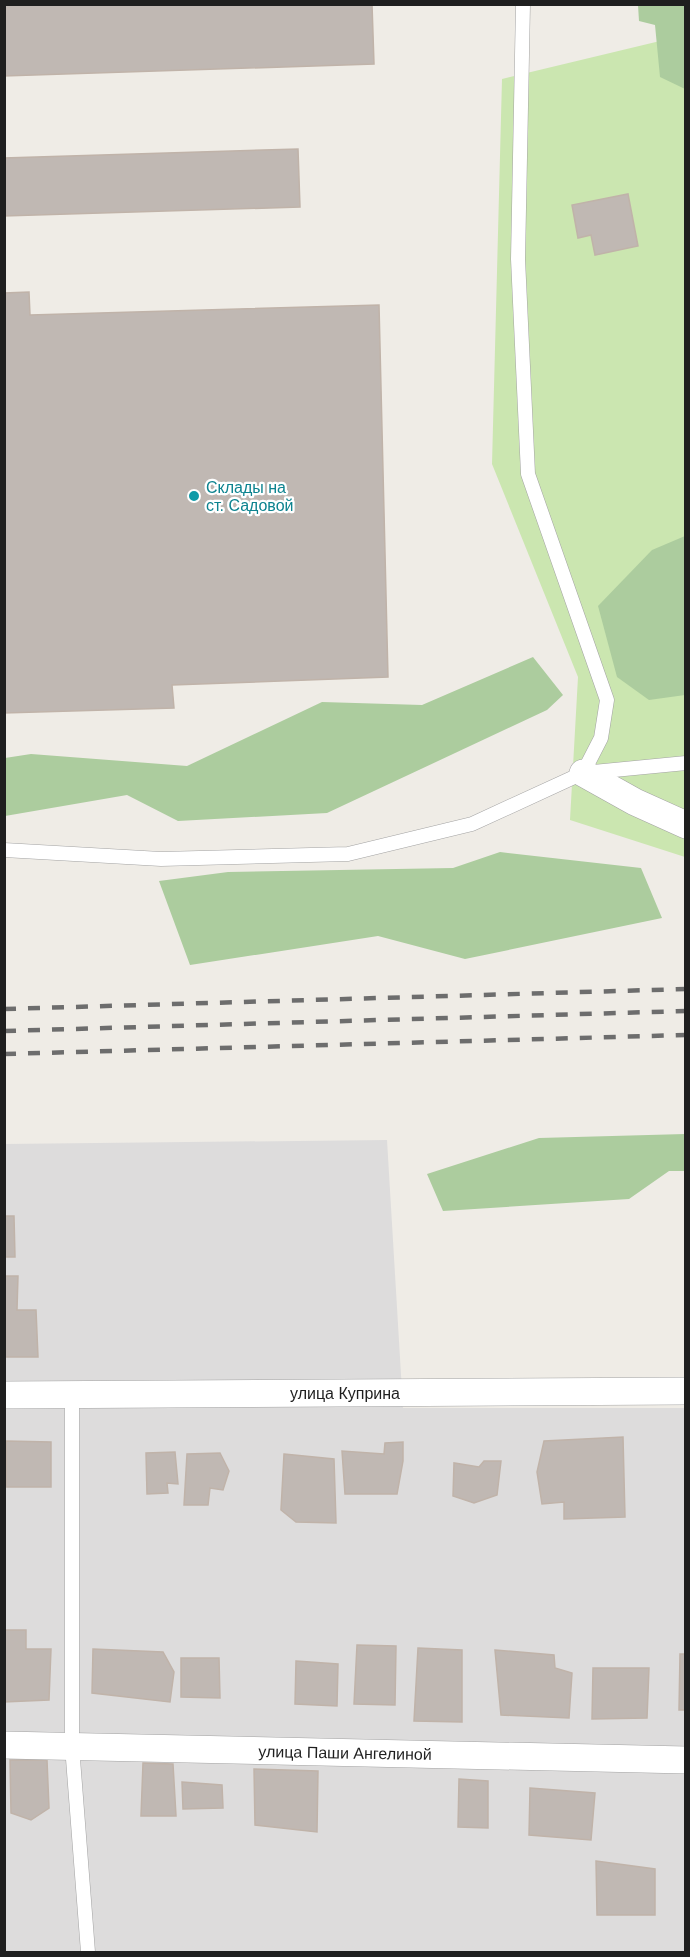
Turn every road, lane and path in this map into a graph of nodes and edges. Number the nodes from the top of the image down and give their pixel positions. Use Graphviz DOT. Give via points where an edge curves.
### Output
graph roads {
  1 [pos="523,4"];
  2 [pos="686,763"];
  3 [pos="584,773"];
  4 [pos="686,825"];
  5 [pos="4,850"];
  6 [pos="686,1390"];
  7 [pos="4,1395"];
  8 [pos="72,1395"];
  9 [pos="4,1745"];
  10 [pos="72,1746"];
  11 [pos="686,1760"];
  12 [pos="87,1953"];
  1 -- 3 [label="lane" via="518,259 528,474 607,700 601,738"];
  2 -- 3 [label="lane"];
  3 -- 4 [label="street"];
  3 -- 5 [label="lane" via="472,824 348,854 161,859"];
  6 -- 8 [label="street, улица Куприна"];
  7 -- 8 [label="street, улица Куприна"];
  8 -- 10 [label="lane"];
  9 -- 10 [label="street, улица Паши Ангелиной"];
  10 -- 11 [label="street, улица Паши Ангелиной"];
  10 -- 12 [label="lane"];
}
